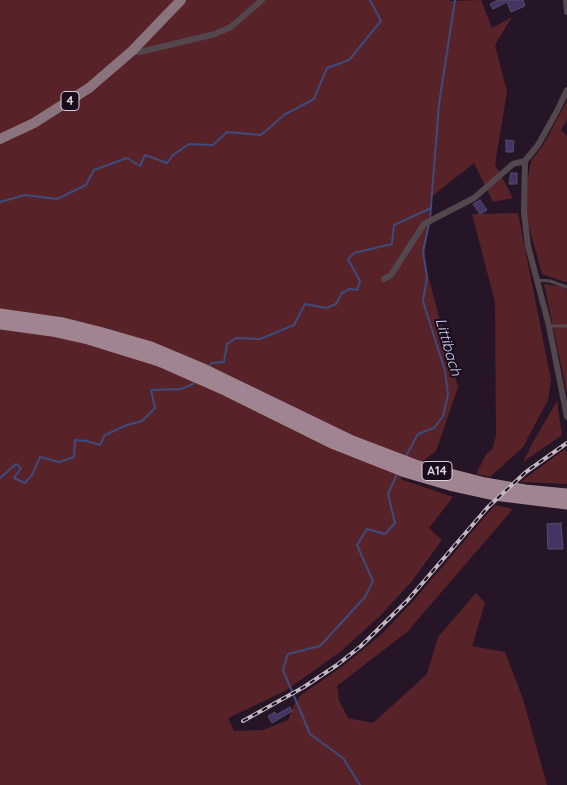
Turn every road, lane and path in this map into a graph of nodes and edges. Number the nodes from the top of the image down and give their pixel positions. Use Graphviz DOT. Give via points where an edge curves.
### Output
graph roads {
  1 [pos="181,0"];
  2 [pos="262,0"];
  3 [pos="566,0"];
  4 [pos="567,12"];
  5 [pos="132,51"];
  6 [pos="567,90"];
  7 [pos="0,140"];
  8 [pos="525,161"];
  9 [pos="384,279"];
  10 [pos="538,280"];
  11 [pos="567,287"];
  12 [pos="0,314"];
  13 [pos="0,324"];
  14 [pos="549,326"];
  15 [pos="567,326"];
  16 [pos="147,351"];
  17 [pos="566,414"];
  18 [pos="521,494"];
  19 [pos="567,494"];
  20 [pos="567,504"];
  1 -- 5 [label="main road, 4"];
  2 -- 5 [label="street" via="231,27 215,34 140,52"];
  3 -- 4 [label="street"];
  5 -- 7 [label="main road, 4" via="63,106"];
  6 -- 8 [label="street" via="538,145"];
  8 -- 9 [label="street" via="513,164 474,198 424,224 391,275"];
  8 -- 10 [label="street" via="525,229"];
  10 -- 11 [label="lane"];
  10 -- 14 [label="street"];
  12 -- 16 [label="highway, A14" via="72,325 116,336"];
  13 -- 16 [label="highway, A14"];
  14 -- 15 [label="lane"];
  14 -- 17 [label="street"];
  16 -- 18 [label="highway, A14" via="384,464 477,491"];
  18 -- 19 [label="highway, A14"];
  18 -- 20 [label="highway, A14"];
}
